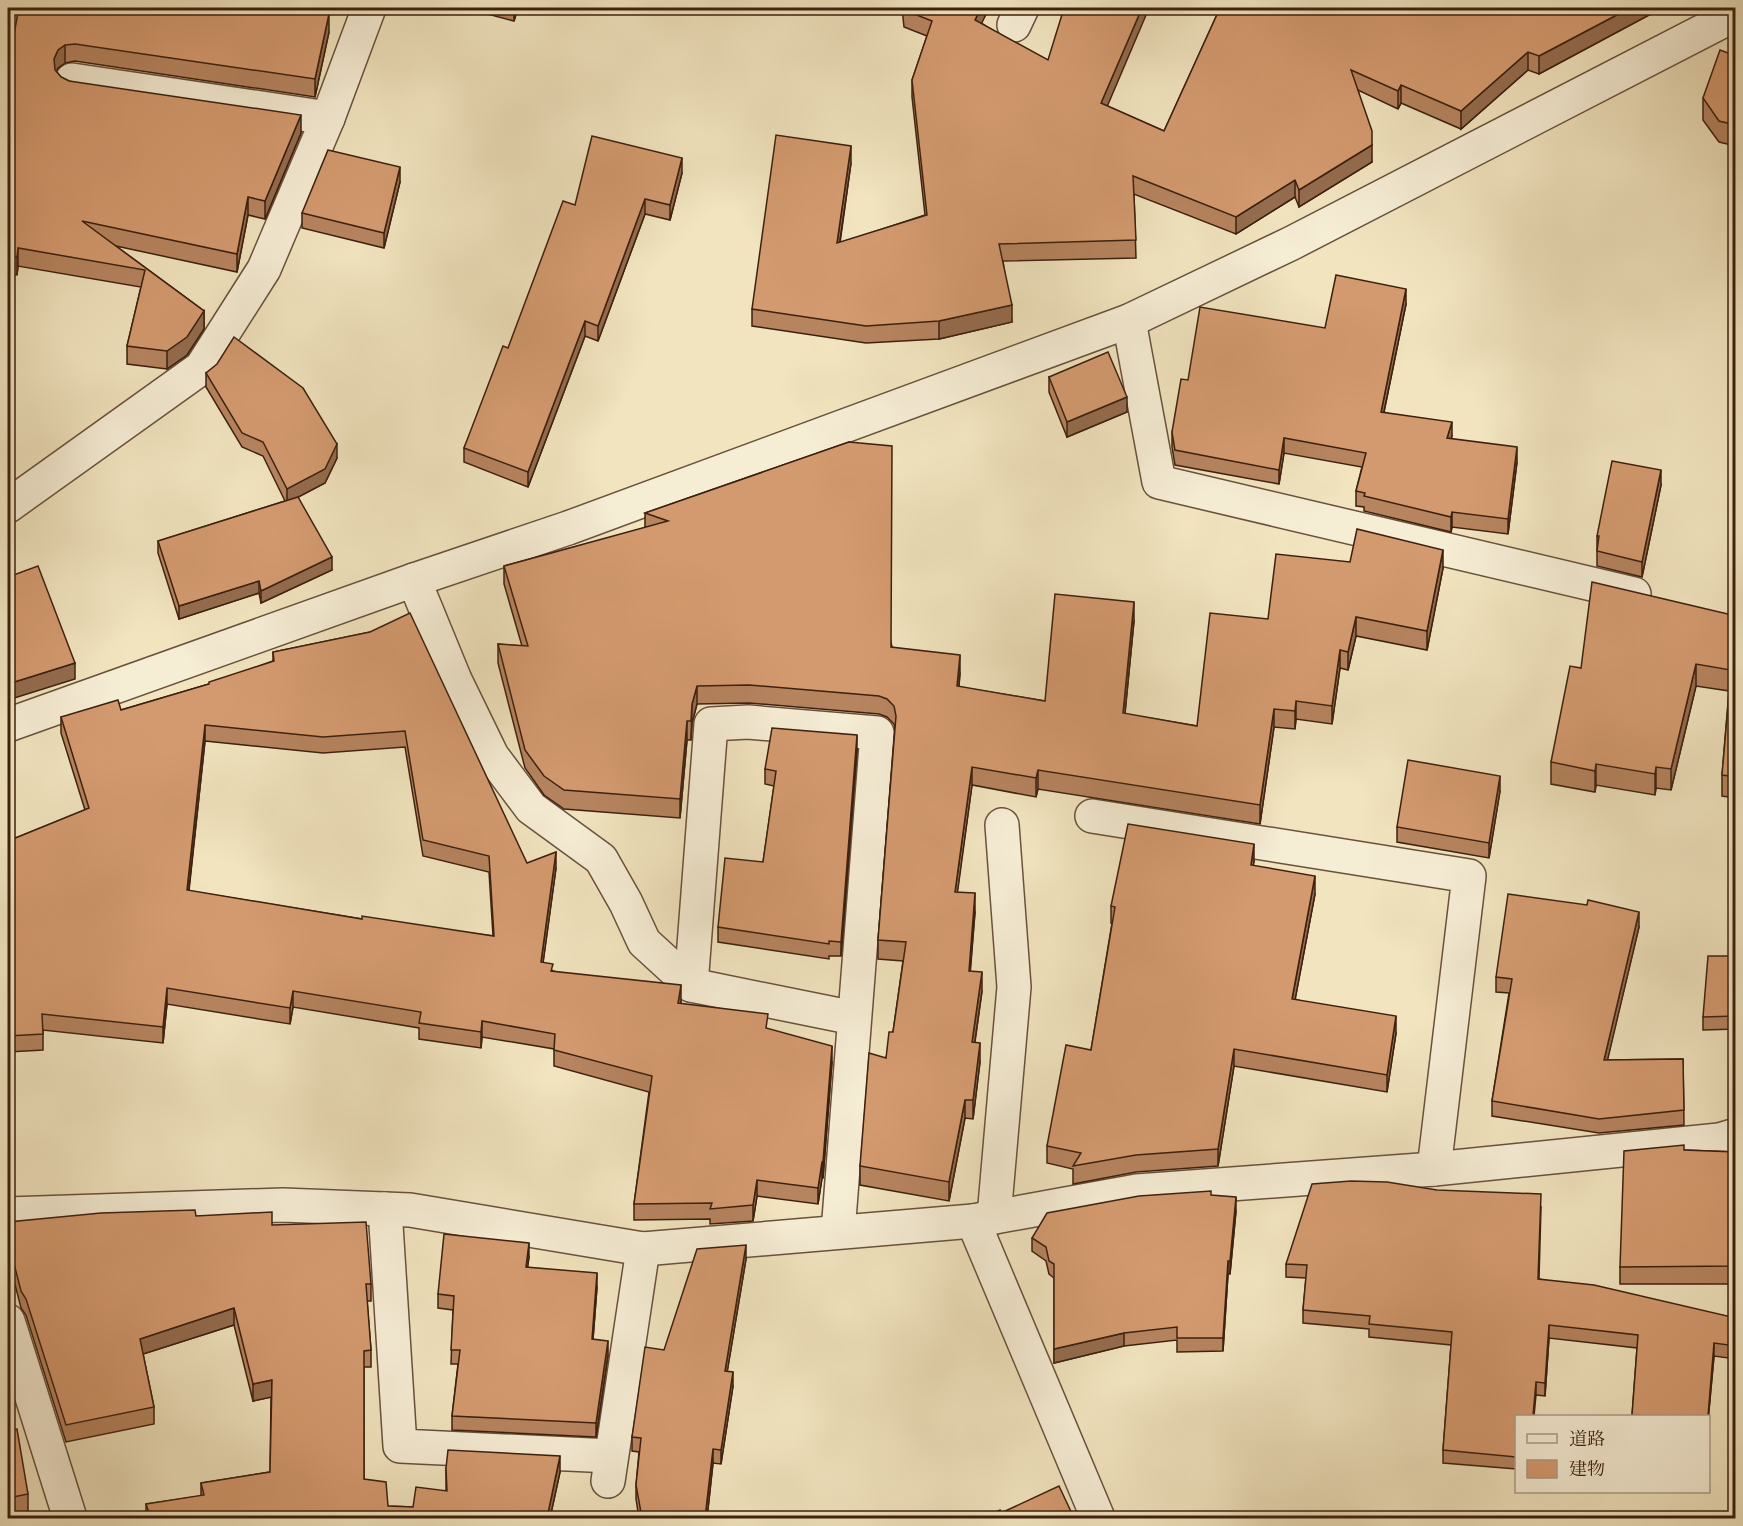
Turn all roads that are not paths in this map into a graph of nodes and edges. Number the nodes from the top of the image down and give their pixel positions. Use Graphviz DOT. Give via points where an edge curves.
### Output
graph roads {
  1 [pos="369,8"];
  2 [pos="1736,14"];
  3 [pos="72,80"];
  4 [pos="328,118"];
  5 [pos="1129,321"];
  6 [pos="8,506"];
  7 [pos="414,580"];
  8 [pos="1666,602"];
  9 [pos="8,725"];
  10 [pos="1092,816"];
  11 [pos="1002,825"];
  12 [pos="691,986"];
  13 [pos="854,1018"];
  14 [pos="1736,1135"];
  15 [pos="1434,1169"];
  16 [pos="385,1209"];
  17 [pos="8,1214"];
  18 [pos="984,1219"];
  19 [pos="837,1232"];
  20 [pos="643,1249"];
  21 [pos="9,1331"];
  22 [pos="70,1518"];
  23 [pos="1098,1518"];
  1 -- 4 [label="street"];
  2 -- 5 [label="street" via="1292,243"];
  3 -- 4 [label="street"];
  4 -- 6 [label="street" via="264,269 201,369"];
  5 -- 7 [label="street" via="568,528"];
  5 -- 8 [label="street" via="1159,482"];
  7 -- 9 [label="street"];
  7 -- 12 [label="street" via="454,680 492,756 531,808 601,859 644,942"];
  10 -- 15 [label="street" via="1469,876"];
  11 -- 18 [label="street" via="1014,987"];
  12 -- 13 [label="street"];
  12 -- 13 [label="street" via="711,724 748,722 877,733"];
  13 -- 19 [label="street"];
  14 -- 15 [label="street" via="1719,1140"];
  15 -- 18 [label="street" via="1137,1191"];
  16 -- 17 [label="street" via="283,1205"];
  16 -- 20 [label="street"];
  16 -- 20 [label="street" via="400,1446 610,1468"];
  18 -- 19 [label="street"];
  18 -- 23 [label="street"];
  19 -- 20 [label="street"];
  21 -- 22 [label="street"];
}
